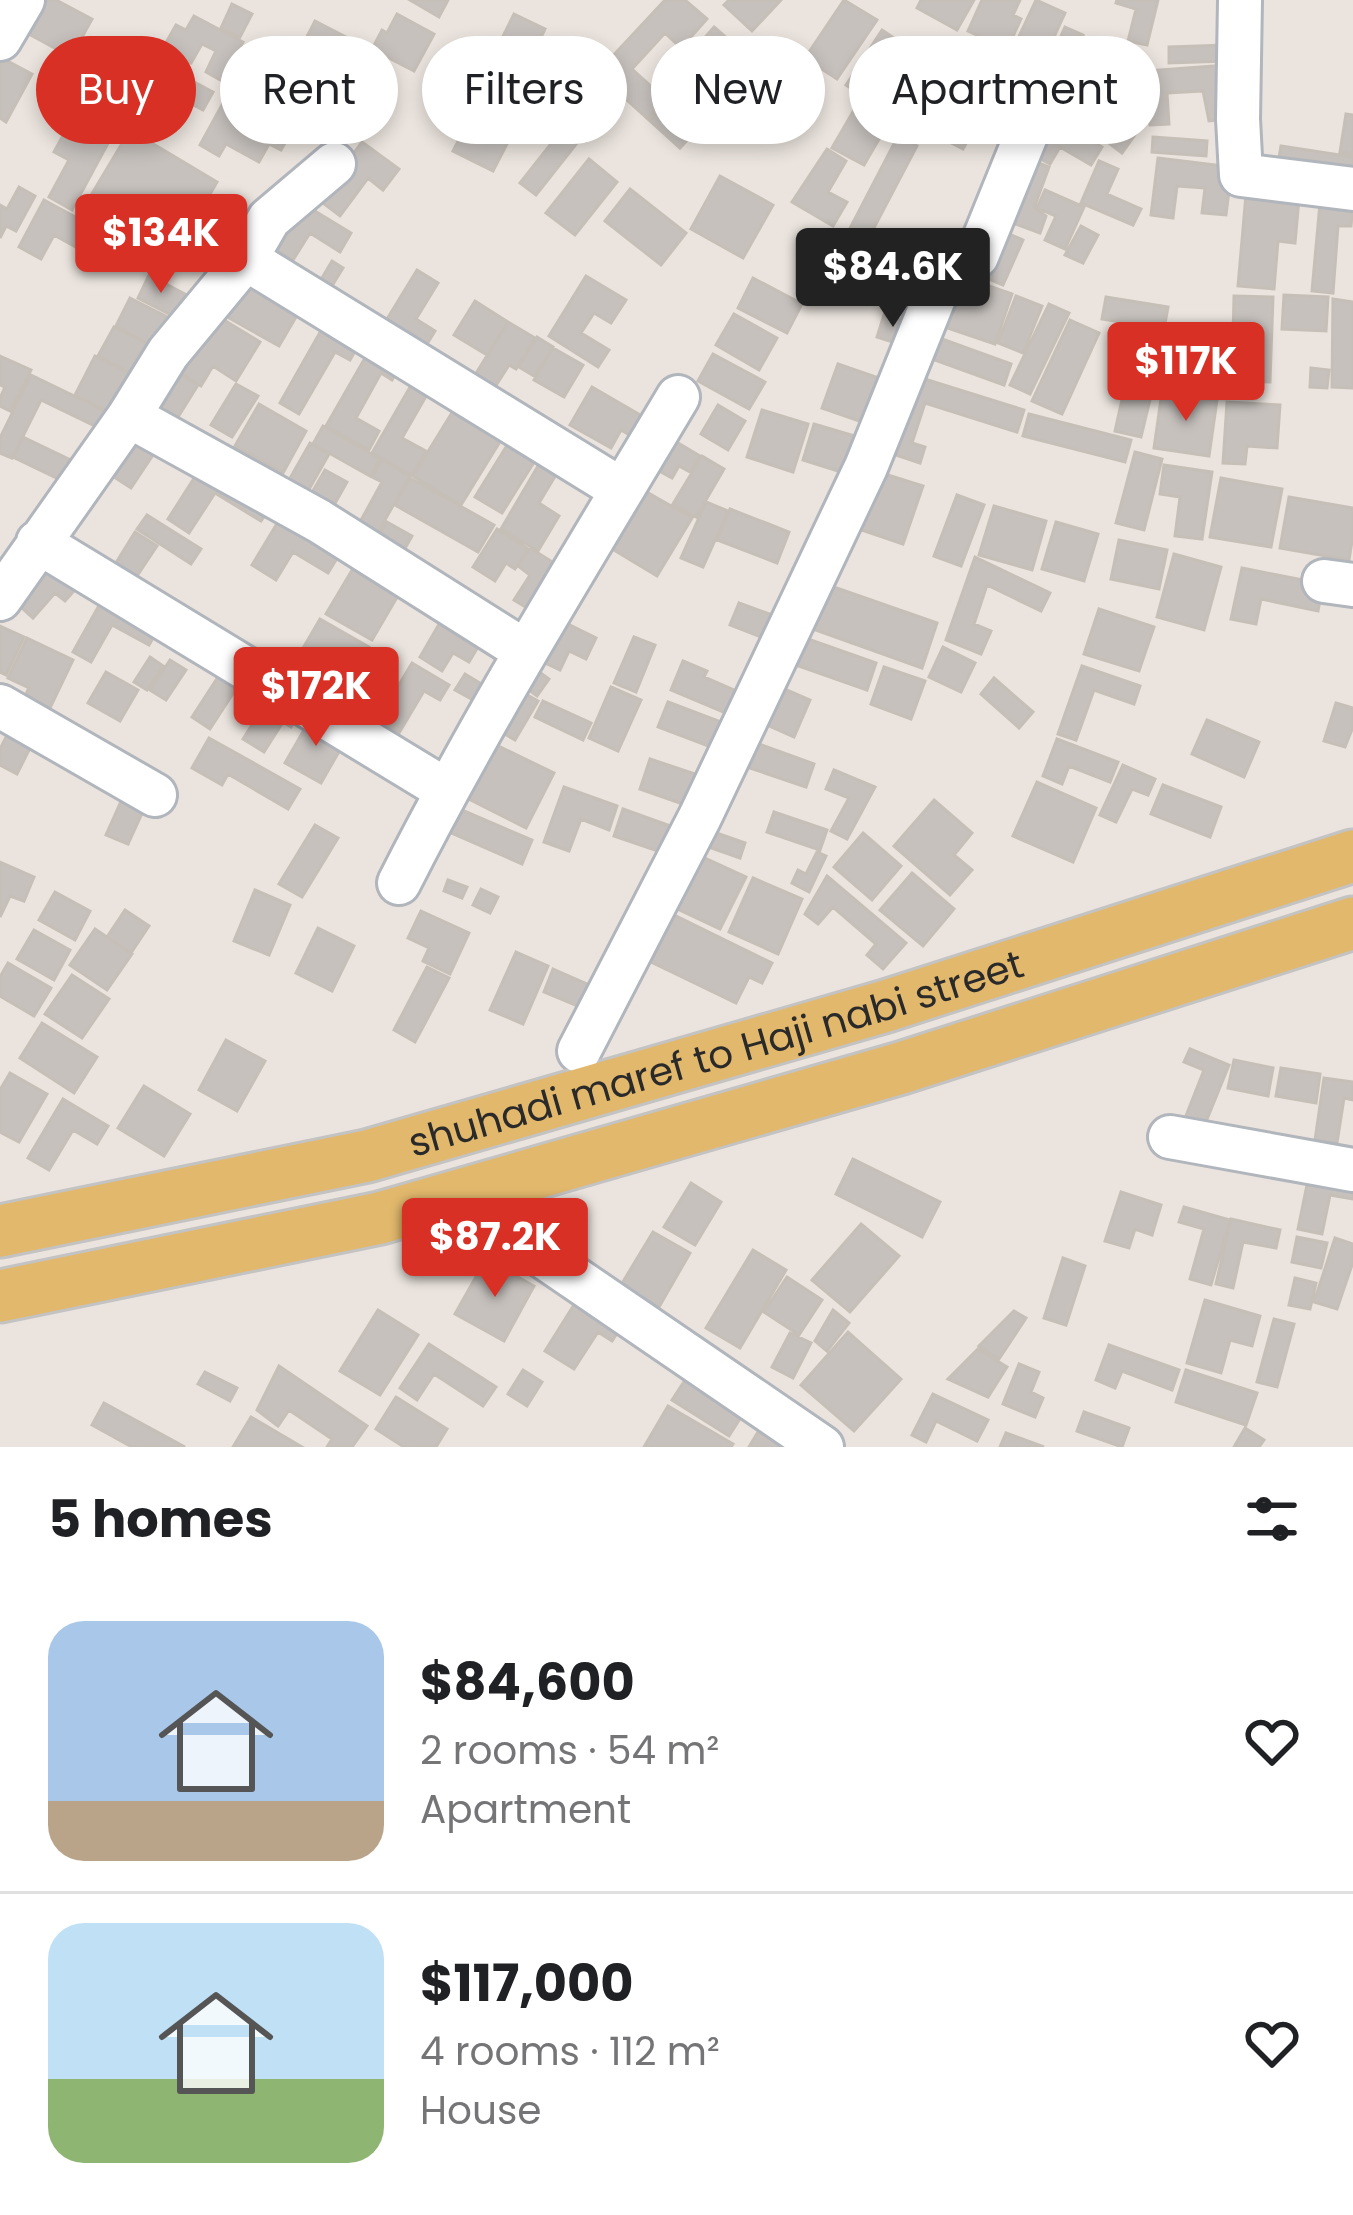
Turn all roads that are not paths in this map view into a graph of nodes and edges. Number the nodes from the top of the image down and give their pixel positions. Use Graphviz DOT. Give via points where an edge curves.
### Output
graph roads {
  1 [pos="23,0"];
  2 [pos="1240,0"];
  3 [pos="0,39"];
  4 [pos="1023,144"];
  5 [pos="334,164"];
  6 [pos="1353,189"];
  7 [pos="246,259"];
  8 [pos="678,397"];
  9 [pos="130,416"];
  10 [pos="622,490"];
  11 [pos="38,542"];
  12 [pos="0,599"];
  13 [pos="525,651"];
  14 [pos="0,706"];
  15 [pos="446,790"];
  16 [pos="155,795"];
  17 [pos="1353,856"];
  18 [pos="399,884"];
  19 [pos="1353,922"];
  20 [pos="579,1051"];
  21 [pos="1170,1137"];
  22 [pos="1353,1170"];
  23 [pos="491,1221"];
  24 [pos="0,1232"];
  25 [pos="0,1296"];
  26 [pos="822,1447"];
  1 -- 3 [label="street"];
  2 -- 6 [label="street" via="1241,176"];
  4 -- 20 [label="street" via="977,256 941,281 866,467"];
  5 -- 7 [label="street" via="269,219"];
  7 -- 9 [label="street" via="168,353"];
  7 -- 10 [label="street"];
  8 -- 10 [label="street"];
  9 -- 11 [label="street"];
  9 -- 13 [label="street" via="319,521"];
  10 -- 13 [label="street"];
  11 -- 12 [label="street"];
  11 -- 15 [label="street"];
  13 -- 15 [label="street"];
  14 -- 16 [label="street"];
  15 -- 18 [label="street"];
  17 -- 24 [label="main road, shuhadi maref to Haji nabi street" via="886,1006 367,1156"];
  19 -- 25 [label="main road" via="902,1068 380,1218"];
  21 -- 22 [label="street"];
  23 -- 26 [label="street"];
}
